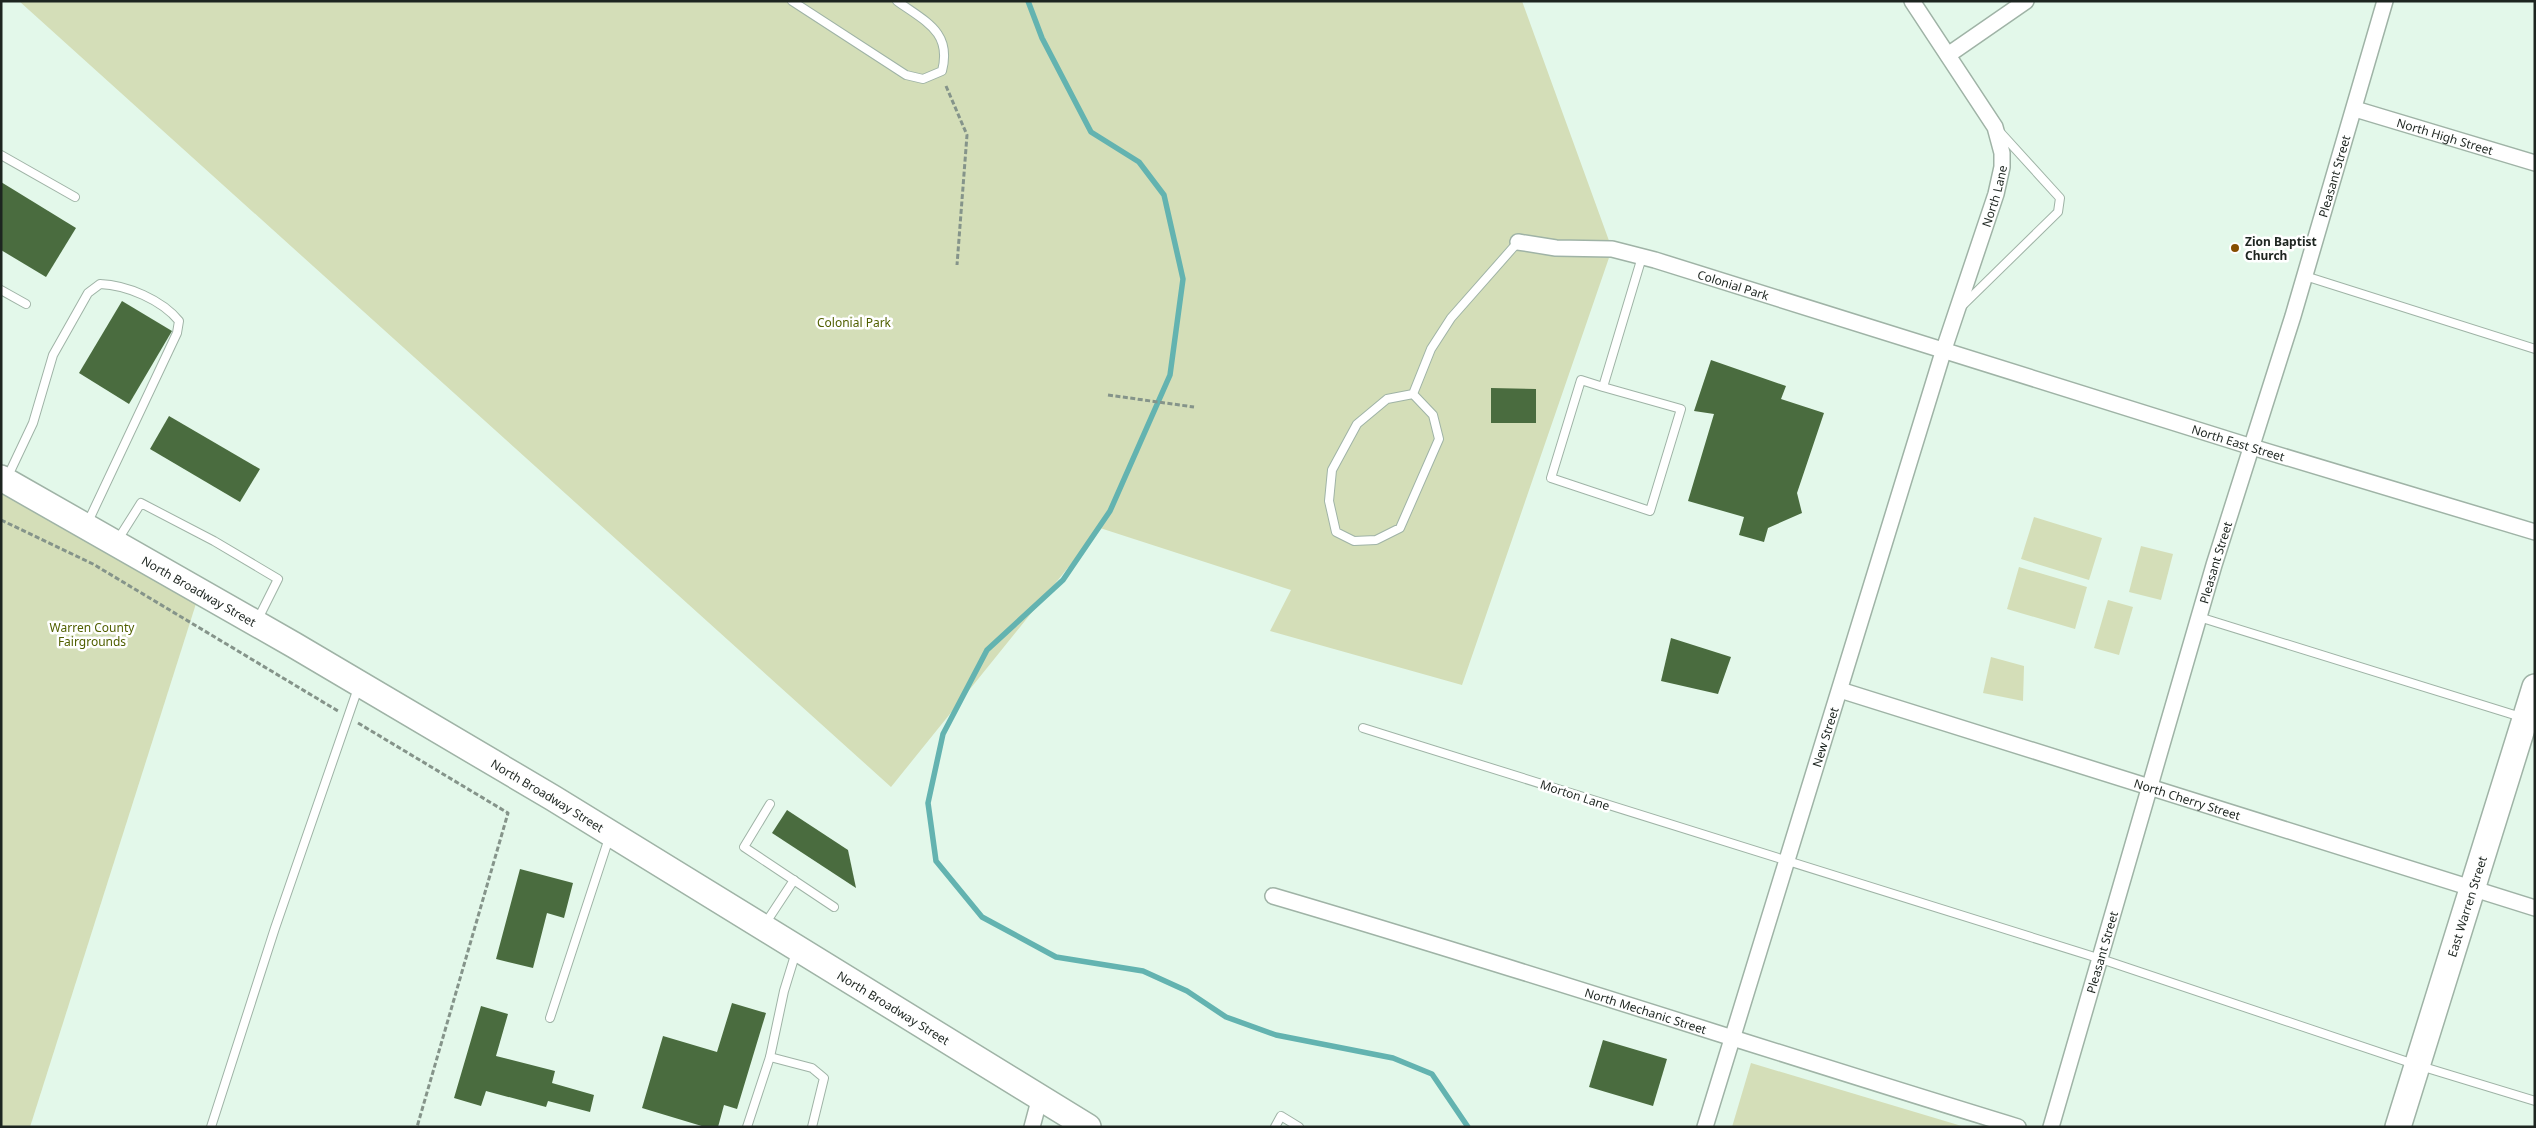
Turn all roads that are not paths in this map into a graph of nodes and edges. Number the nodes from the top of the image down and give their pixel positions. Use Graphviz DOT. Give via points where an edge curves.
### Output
graph roads {
  1 [pos="792,1"];
  2 [pos="897,1"];
  3 [pos="1912,1"];
  4 [pos="2026,1"];
  5 [pos="2385,1"];
  6 [pos="1948,55"];
  7 [pos="2355,109"];
  8 [pos="1996,127"];
  9 [pos="1,155"];
  10 [pos="2535,163"];
  11 [pos="75,197"];
  12 [pos="1518,242"];
  13 [pos="1642,257"];
  14 [pos="2306,276"];
  15 [pos="1,290"];
  16 [pos="26,304"];
  17 [pos="1956,312"];
  18 [pos="1944,349"];
  19 [pos="2535,349"];
  20 [pos="1603,387"];
  21 [pos="1413,394"];
  22 [pos="2252,447"];
  23 [pos="3,482"];
  24 [pos="86,526"];
  25 [pos="2535,532"];
  26 [pos="116,543"];
  27 [pos="2199,617"];
  28 [pos="256,623"];
  29 [pos="359,683"];
  30 [pos="2535,687"];
  31 [pos="1840,690"];
  32 [pos="2530,720"];
  33 [pos="1363,728"];
  34 [pos="2150,789"];
  35 [pos="770,804"];
  36 [pos="611,833"];
  37 [pos="1787,862"];
  38 [pos="794,880"];
  39 [pos="2471,888"];
  40 [pos="1273,896"];
  41 [pos="834,907"];
  42 [pos="2535,908"];
  43 [pos="763,927"];
  44 [pos="797,948"];
  45 [pos="2101,959"];
  46 [pos="550,1018"];
  47 [pos="1732,1039"];
  48 [pos="770,1057"];
  49 [pos="2417,1065"];
  50 [pos="1040,1097"];
  51 [pos="2535,1100"];
  52 [pos="813,1126"];
  53 [pos="211,1127"];
  54 [pos="748,1127"];
  55 [pos="1032,1127"];
  56 [pos="1088,1127"];
  57 [pos="1275,1127"];
  58 [pos="1298,1127"];
  59 [pos="1705,1127"];
  60 [pos="2018,1127"];
  61 [pos="2051,1127"];
  62 [pos="2398,1127"];
  1 -- 2 [label="lane" via="906,75 923,79 942,71 946,54 942,39 928,23"];
  3 -- 6 [label="street, North Lane"];
  4 -- 6 [label="street"];
  5 -- 7 [label="street, Pleasant Street"];
  6 -- 8 [label="street, North Lane"];
  7 -- 10 [label="street, North High Street"];
  7 -- 14 [label="street, Pleasant Street"];
  8 -- 17 [label="street, North Lane" via="2002,166 1996,194"];
  8 -- 17 [label="lane" via="2060,198 2058,212"];
  9 -- 11 [label="lane"];
  12 -- 13 [label="street, Colonial Park" via="1556,248 1612,249"];
  12 -- 21 [label="lane" via="1451,318 1431,349"];
  13 -- 18 [label="street, Colonial Park"];
  13 -- 20 [label="lane"];
  14 -- 19 [label="lane"];
  14 -- 22 [label="street, Pleasant Street"];
  15 -- 16 [label="lane"];
  17 -- 18 [label="street, North Lane"];
  18 -- 22 [label="street, North East Street"];
  18 -- 31 [label="street, New Street"];
  20 -- 20 [label="lane" via="1681,409 1650,510 1551,478 1581,380"];
  21 -- 21 [label="lane" via="1387,400 1357,424 1332,470 1329,501 1336,532 1354,541 1376,540 1400,528 1439,439 1433,415"];
  22 -- 25 [label="street, North East Street"];
  22 -- 27 [label="street, Pleasant Street"];
  23 -- 24 [label="main road, North Broadway Street"];
  23 -- 24 [label="lane" via="33,423 53,355 88,293 100,284 112,284 125,287 170,310 179,321 177,333"];
  24 -- 26 [label="main road, North Broadway Street"];
  26 -- 28 [label="main road, North Broadway Street"];
  26 -- 28 [label="lane" via="141,503 214,541 278,579"];
  27 -- 32 [label="lane"];
  27 -- 34 [label="street, Pleasant Street"];
  28 -- 29 [label="main road, North Broadway Street"];
  29 -- 36 [label="main road, North Broadway Street"];
  29 -- 53 [label="lane"];
  30 -- 32 [label="main road, East Warren Street"];
  31 -- 34 [label="street, North Cherry Street"];
  31 -- 37 [label="street, New Street"];
  32 -- 39 [label="main road, East Warren Street"];
  33 -- 37 [label="lane, Morton Lane"];
  34 -- 39 [label="street, North Cherry Street"];
  34 -- 45 [label="street, Pleasant Street"];
  35 -- 38 [label="lane" via="744,847"];
  36 -- 43 [label="main road, North Broadway Street"];
  36 -- 46 [label="lane"];
  37 -- 45 [label="lane, Morton Lane"];
  37 -- 47 [label="street, New Street"];
  38 -- 41 [label="lane"];
  38 -- 43 [label="lane"];
  39 -- 42 [label="street, North Cherry Street"];
  39 -- 49 [label="main road, East Warren Street"];
  40 -- 47 [label="street, North Mechanic Street" via="1462,952"];
  43 -- 44 [label="main road, North Broadway Street"];
  44 -- 48 [label="lane"];
  44 -- 50 [label="main road, North Broadway Street"];
  45 -- 49 [label="lane, Morton Lane"];
  45 -- 61 [label="street, Pleasant Street"];
  47 -- 59 [label="street, New Street"];
  47 -- 60 [label="street, North Mechanic Street"];
  48 -- 52 [label="lane" via="812,1068 824,1078"];
  48 -- 54 [label="lane"];
  49 -- 51 [label="lane, Morton Lane"];
  49 -- 62 [label="main road, East Warren Street"];
  50 -- 55 [label="street"];
  50 -- 56 [label="main road, North Broadway Street"];
  57 -- 58 [label="lane" via="1281,1116"];
}
